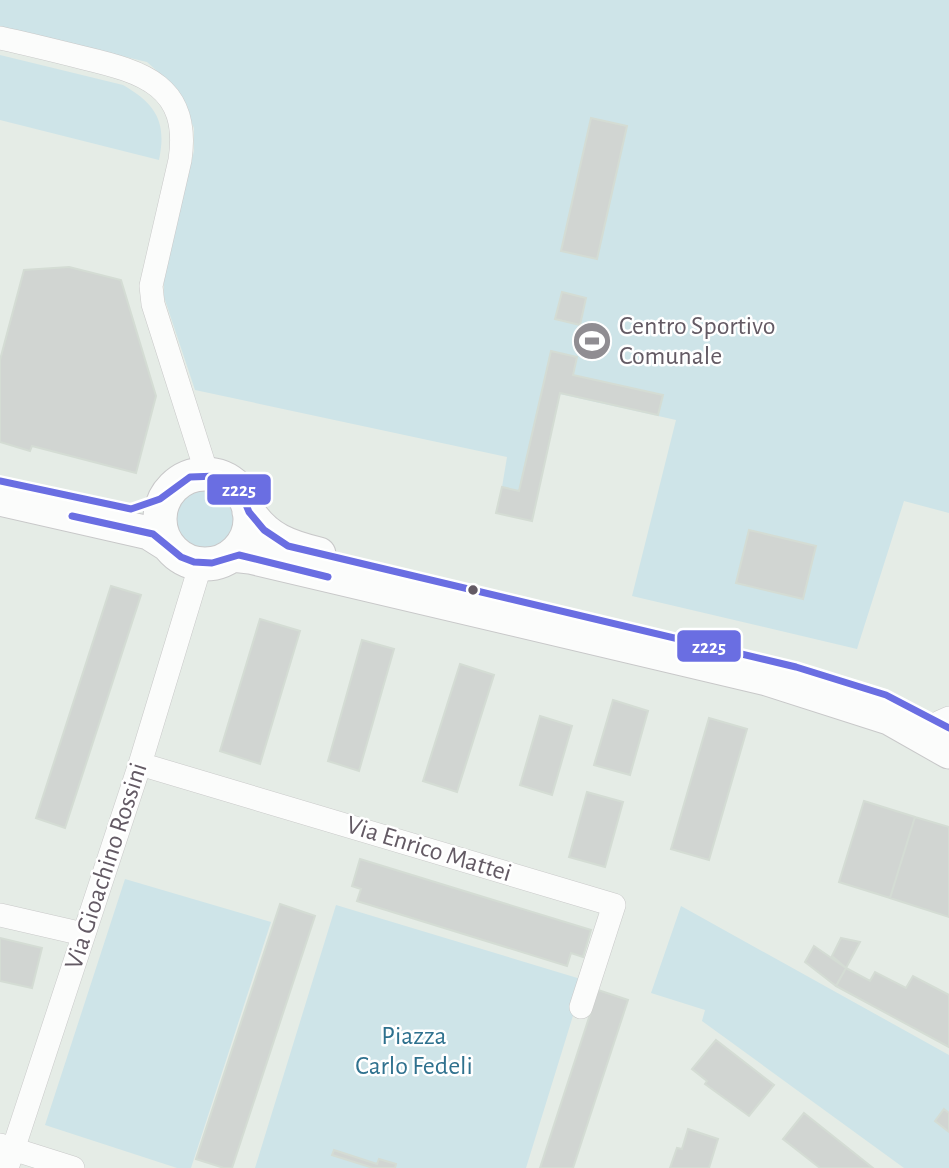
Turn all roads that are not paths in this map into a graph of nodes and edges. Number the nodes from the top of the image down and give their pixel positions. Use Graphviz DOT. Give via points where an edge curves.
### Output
graph roads {
  1 [pos="0,38"];
  2 [pos="207,474"];
  3 [pos="0,481"];
  4 [pos="167,495"];
  5 [pos="0,499"];
  6 [pos="249,512"];
  7 [pos="168,545"];
  8 [pos="216,559"];
  9 [pos="947,730"];
  10 [pos="141,764"];
  11 [pos="0,915"];
  12 [pos="83,934"];
  13 [pos="581,1007"];
  14 [pos="7,1154"];
  15 [pos="73,1168"];
  1 -- 2 [label="street" via="132,69 158,86 180,119 180,160 151,286"];
  2 -- 4 [label="main road" via="183,480"];
  2 -- 6 [label="main road" via="234,485"];
  3 -- 4 [label="main road" via="126,509"];
  4 -- 7 [label="main road" via="160,519"];
  5 -- 7 [label="main road" via="149,533"];
  6 -- 8 [label="main road" via="247,535"];
  6 -- 9 [label="main road" via="269,535 294,548 796,667 886,695"];
  7 -- 8 [label="main road" via="181,557"];
  8 -- 9 [label="main road" via="250,557 811,692 890,718"];
  8 -- 10 [label="street, Via Gioachino Rossini"];
  10 -- 12 [label="street, Via Gioachino Rossini"];
  10 -- 13 [label="street, Via Enrico Mattei" via="614,905"];
  11 -- 12 [label="street"];
  12 -- 14 [label="street, Via Gioachino Rossini"];
  14 -- 15 [label="street"];
}
